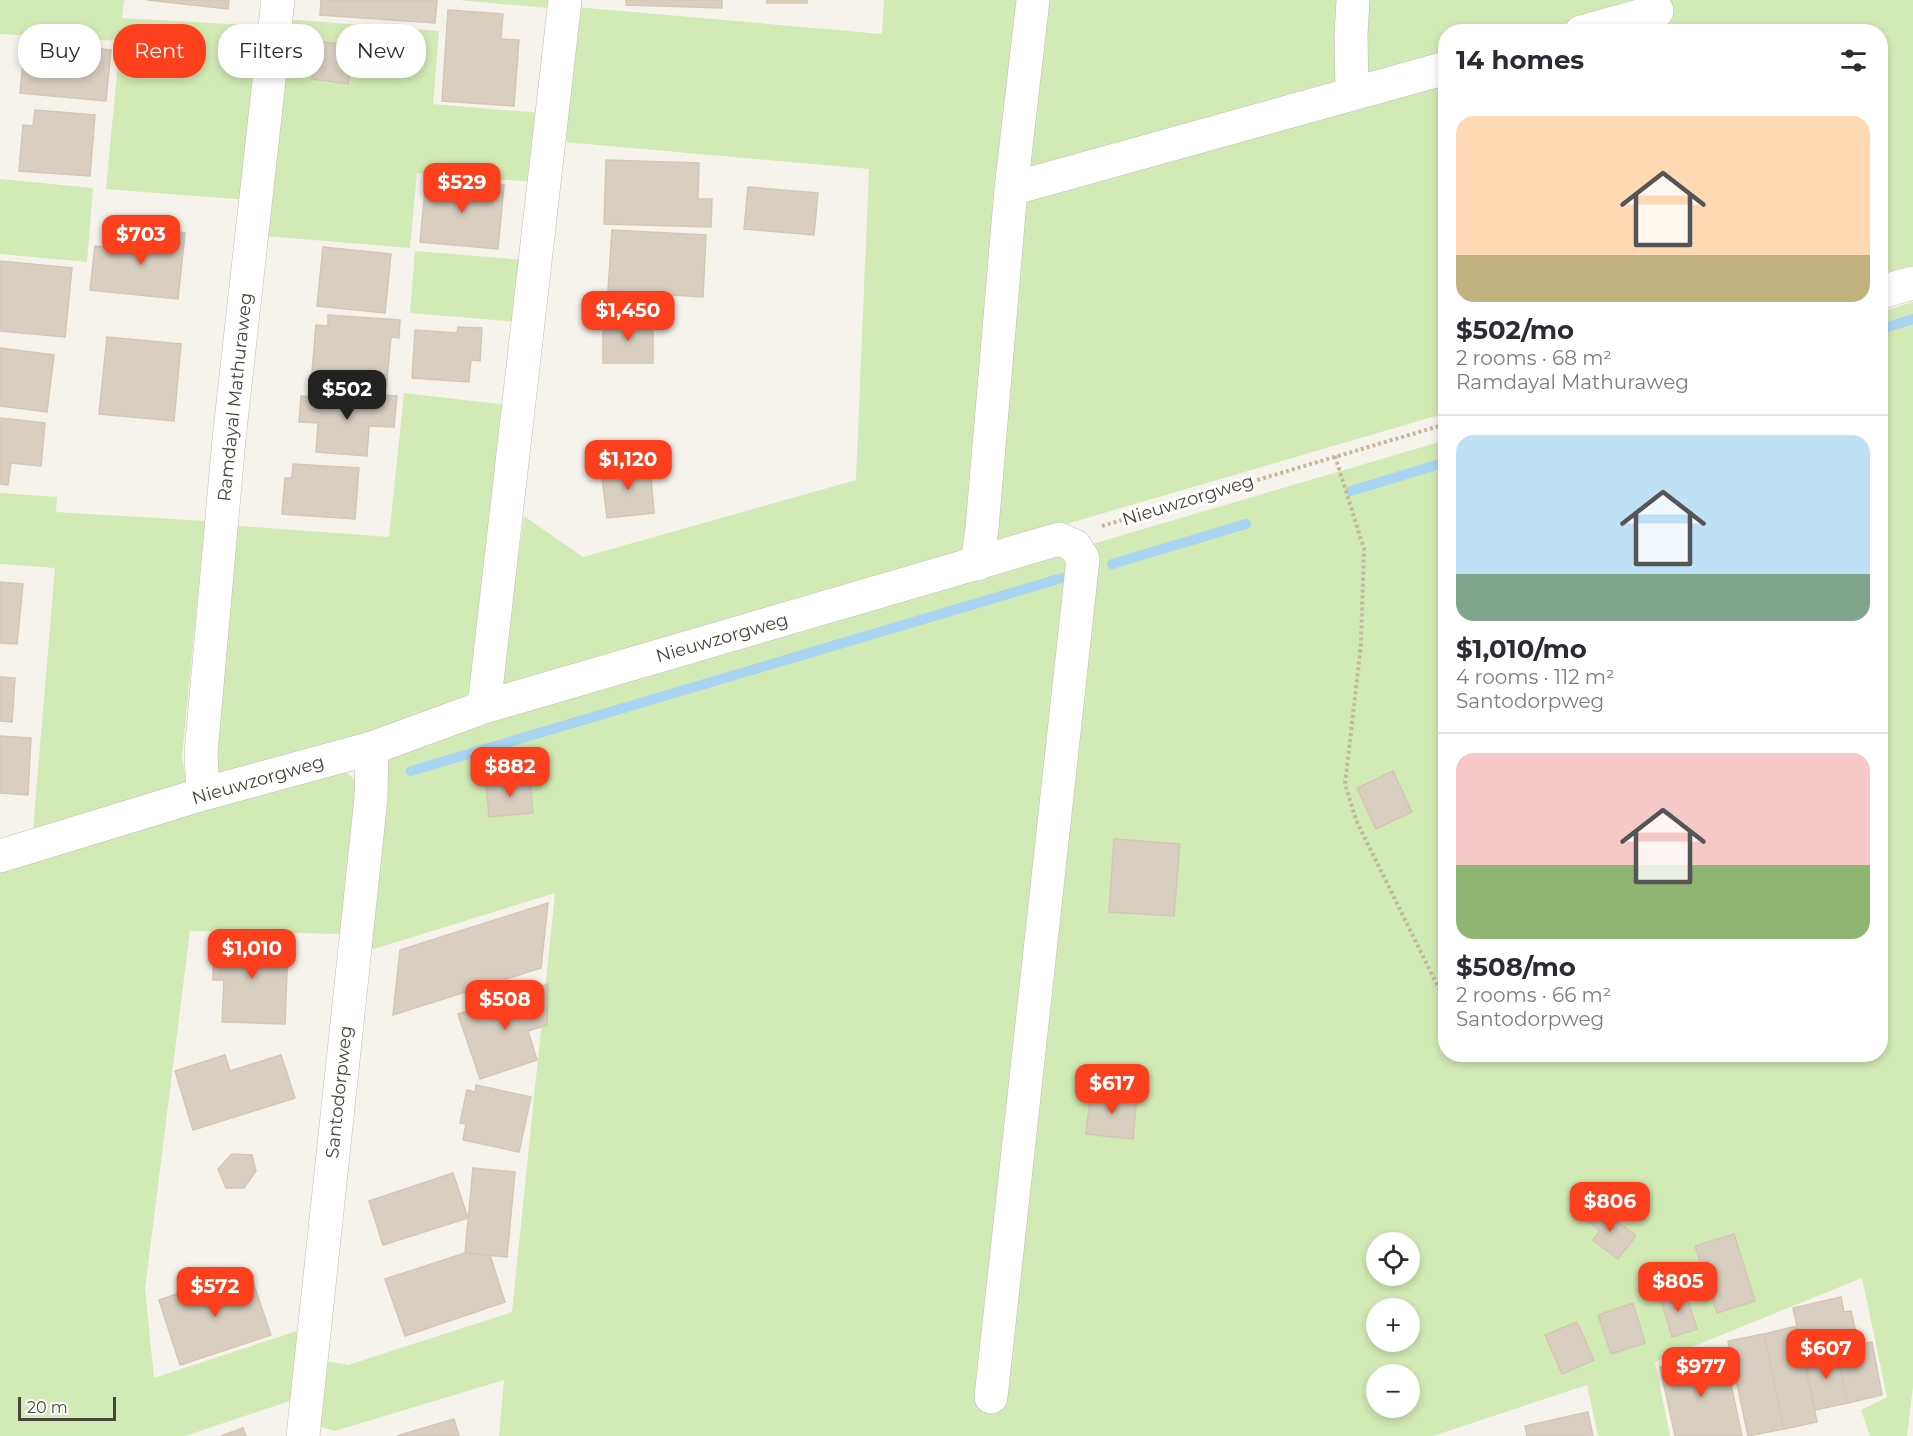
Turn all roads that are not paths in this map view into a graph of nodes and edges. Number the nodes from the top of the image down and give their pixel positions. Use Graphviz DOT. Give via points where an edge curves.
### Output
graph roads {
  1 [pos="278,0"];
  2 [pos="565,0"];
  3 [pos="1033,0"];
  4 [pos="1353,0"];
  5 [pos="1656,14"];
  6 [pos="1614,24"];
  7 [pos="1438,70"];
  8 [pos="1352,93"];
  9 [pos="1011,189"];
  10 [pos="1913,283"];
  11 [pos="1888,290"];
  12 [pos="977,564"];
  13 [pos="484,707"];
  14 [pos="372,748"];
  15 [pos="203,795"];
  16 [pos="0,856"];
  17 [pos="991,1397"];
  18 [pos="303,1436"];
  1 -- 15 [label="street, Ramdayal Mathuraweg" via="229,440 201,753"];
  2 -- 13 [label="street"];
  3 -- 9 [label="street"];
  4 -- 8 [label="street"];
  5 -- 6 [label="street"];
  7 -- 8 [label="street"];
  8 -- 9 [label="street"];
  9 -- 12 [label="street"];
  10 -- 11 [label="street"];
  12 -- 13 [label="street, Nieuwzorgweg"];
  12 -- 17 [label="street, Nieuwzorgweg" via="1059,539 1075,546 1083,559"];
  13 -- 14 [label="street, Nieuwzorgweg"];
  14 -- 15 [label="street, Nieuwzorgweg"];
  14 -- 18 [label="street, Santodorpweg" via="371,798"];
  15 -- 16 [label="street, Nieuwzorgweg"];
}
